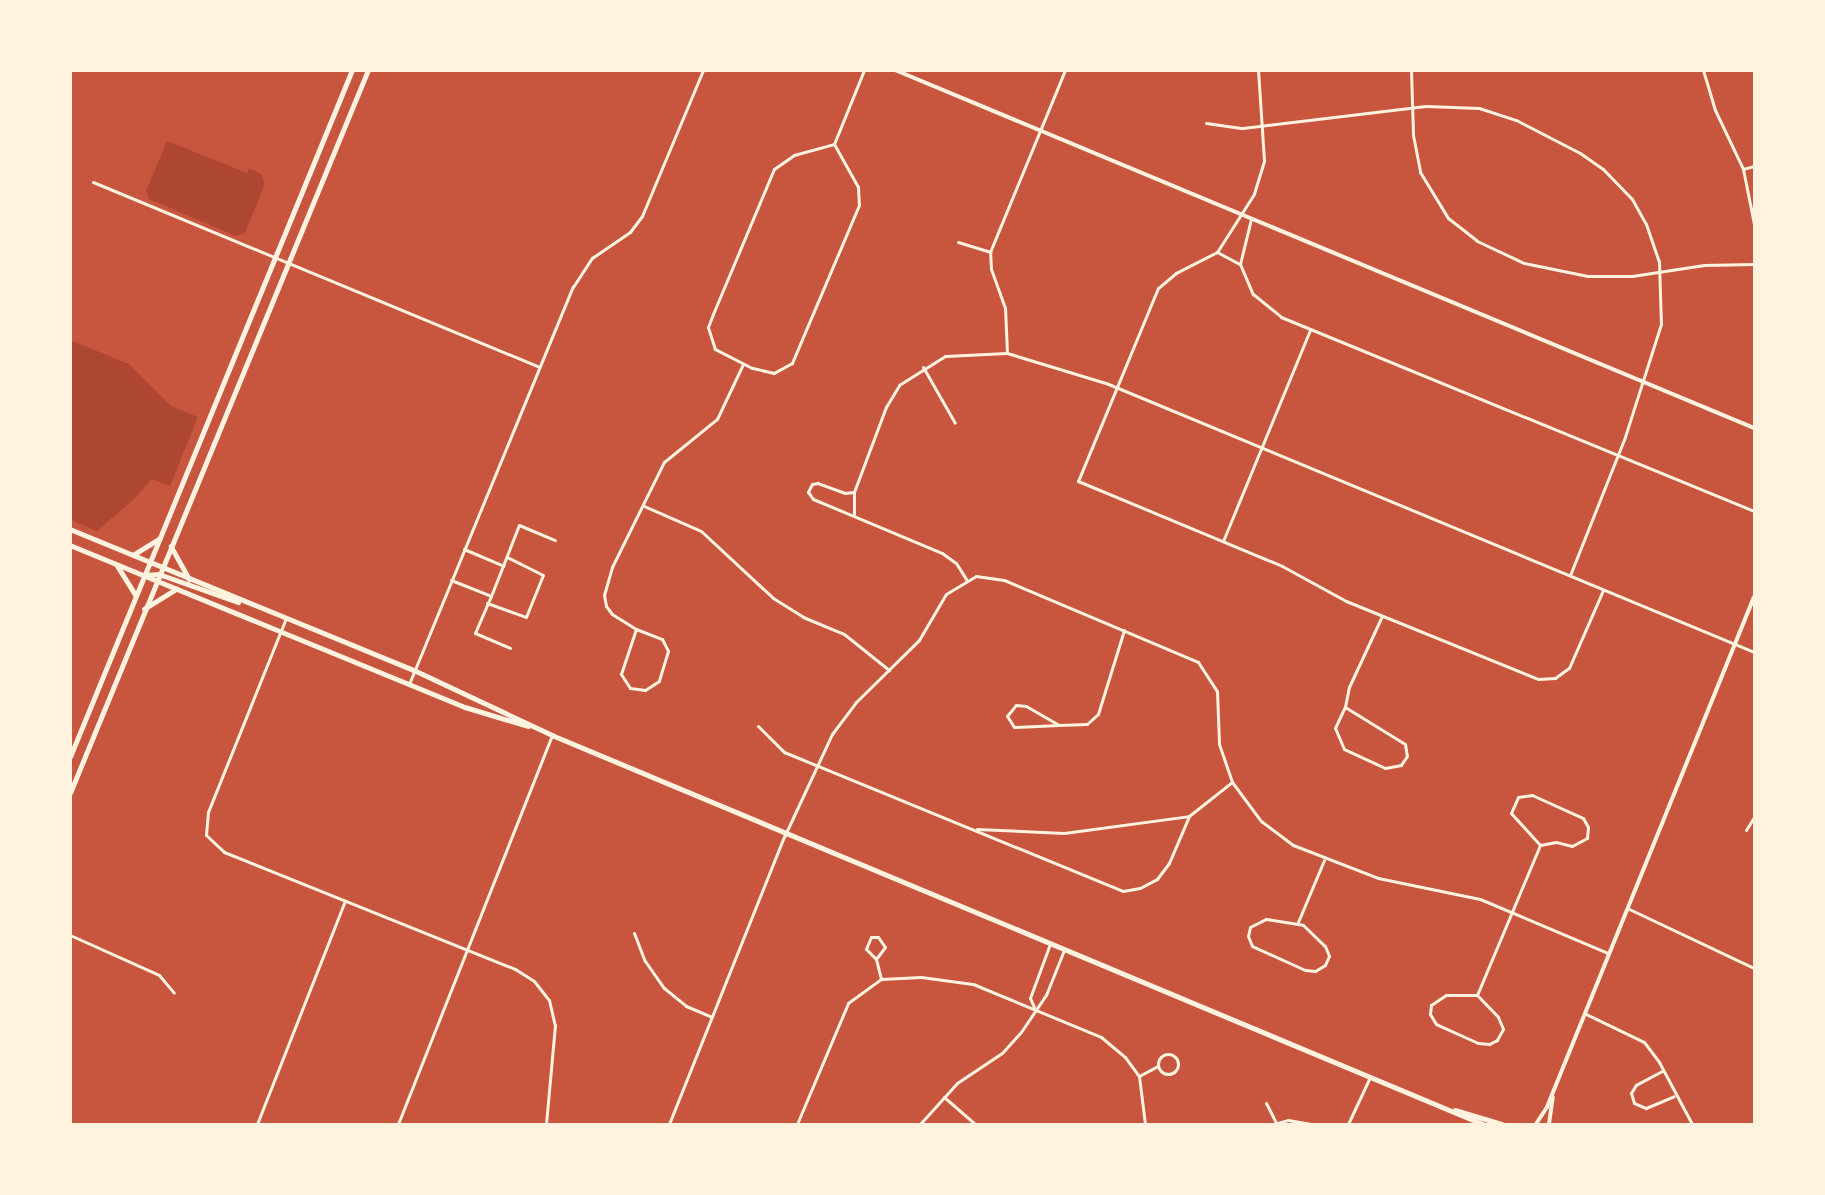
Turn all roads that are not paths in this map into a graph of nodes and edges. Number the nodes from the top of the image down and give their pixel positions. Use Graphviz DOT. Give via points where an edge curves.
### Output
graph roads {
  1 [pos="352,70"];
  2 [pos="368,70"];
  3 [pos="703,70"];
  4 [pos="864,70"];
  5 [pos="895,70"];
  6 [pos="1065,70"];
  7 [pos="1258,70"];
  8 [pos="1411,70"];
  9 [pos="1703,70"];
  10 [pos="1413,108"];
  11 [pos="1206,123"];
  12 [pos="1263,126"];
  13 [pos="1041,131"];
  14 [pos="834,144"];
  15 [pos="1755,166"];
  16 [pos="1743,170"];
  17 [pos="93,182"];
  18 [pos="1241,215"];
  19 [pos="1251,219"];
  20 [pos="1755,224"];
  21 [pos="958,242"];
  22 [pos="990,252"];
  23 [pos="1217,252"];
  24 [pos="274,259"];
  25 [pos="288,264"];
  26 [pos="1240,264"];
  27 [pos="1755,264"];
  28 [pos="1661,273"];
  29 [pos="1310,330"];
  30 [pos="1007,353"];
  31 [pos="743,364"];
  32 [pos="539,367"];
  33 [pos="923,367"];
  34 [pos="1643,382"];
  35 [pos="1116,387"];
  36 [pos="955,423"];
  37 [pos="1755,428"];
  38 [pos="1262,447"];
  39 [pos="1618,455"];
  40 [pos="854,492"];
  41 [pos="644,506"];
  42 [pos="1755,511"];
  43 [pos="854,515"];
  44 [pos="70,529"];
  45 [pos="161,537"];
  46 [pos="555,540"];
  47 [pos="1224,541"];
  48 [pos="70,544"];
  49 [pos="171,546"];
  50 [pos="464,549"];
  51 [pos="133,555"];
  52 [pos="507,557"];
  53 [pos="150,562"];
  54 [pos="117,564"];
  55 [pos="504,566"];
  56 [pos="162,567"];
  57 [pos="159,574"];
  58 [pos="1570,575"];
  59 [pos="144,576"];
  60 [pos="189,579"];
  61 [pos="966,579"];
  62 [pos="156,580"];
  63 [pos="451,580"];
  64 [pos="176,589"];
  65 [pos="1603,590"];
  66 [pos="136,595"];
  67 [pos="491,596"];
  68 [pos="1755,597"];
  69 [pos="487,603"];
  70 [pos="250,605"];
  71 [pos="144,609"];
  72 [pos="1382,616"];
  73 [pos="286,618"];
  74 [pos="636,629"];
  75 [pos="1124,630"];
  76 [pos="280,632"];
  77 [pos="1736,643"];
  78 [pos="510,648"];
  79 [pos="1755,652"];
  80 [pos="414,670"];
  81 [pos="889,670"];
  82 [pos="409,684"];
  83 [pos="1346,707"];
  84 [pos="1059,725"];
  85 [pos="758,726"];
  86 [pos="542,730"];
  87 [pos="552,735"];
  88 [pos="70,757"];
  89 [pos="816,766"];
  90 [pos="1232,782"];
  91 [pos="70,793"];
  92 [pos="1190,816"];
  93 [pos="1755,817"];
  94 [pos="971,828"];
  95 [pos="1746,830"];
  96 [pos="787,832"];
  97 [pos="1540,845"];
  98 [pos="1324,860"];
  99 [pos="345,901"];
  100 [pos="1627,908"];
  101 [pos="1512,912"];
  102 [pos="1298,922"];
  103 [pos="634,933"];
  104 [pos="70,935"];
  105 [pos="1050,944"];
  106 [pos="466,949"];
  107 [pos="1064,950"];
  108 [pos="1608,953"];
  109 [pos="876,959"];
  110 [pos="1755,968"];
  111 [pos="881,980"];
  112 [pos="174,993"];
  113 [pos="1477,996"];
  114 [pos="1035,1007"];
  115 [pos="1584,1013"];
  116 [pos="712,1017"];
  117 [pos="1158,1066"];
  118 [pos="1662,1071"];
  119 [pos="1139,1076"];
  120 [pos="1370,1077"];
  121 [pos="1554,1087"];
  122 [pos="1674,1096"];
  123 [pos="944,1097"];
  124 [pos="1266,1103"];
  125 [pos="1442,1106"];
  126 [pos="1275,1124"];
  127 [pos="256,1125"];
  128 [pos="398,1125"];
  129 [pos="546,1125"];
  130 [pos="669,1125"];
  131 [pos="797,1125"];
  132 [pos="920,1125"];
  133 [pos="975,1125"];
  134 [pos="1144,1125"];
  135 [pos="1311,1125"];
  136 [pos="1348,1125"];
  137 [pos="1483,1125"];
  138 [pos="1502,1125"];
  139 [pos="1536,1125"];
  140 [pos="1549,1125"];
  141 [pos="1692,1125"];
  1 -- 24 [label="main road"];
  2 -- 25 [label="main road"];
  3 -- 32 [label="street" via="642,216 630,232 582,270"];
  4 -- 14 [label="street"];
  5 -- 13 [label="street"];
  6 -- 13 [label="street"];
  7 -- 12 [label="street"];
  8 -- 10 [label="street"];
  9 -- 16 [label="street" via="1711,99"];
  10 -- 12 [label="street"];
  10 -- 28 [label="street" via="1454,105 1492,111 1591,160 1632,199 1651,236"];
  10 -- 28 [label="street" via="1414,148 1424,183 1448,218 1466,235 1509,257 1558,272 1605,277"];
  11 -- 12 [label="street" via="1236,129"];
  12 -- 18 [label="street" via="1262,170"];
  13 -- 18 [label="street"];
  13 -- 22 [label="street"];
  14 -- 31 [label="street" via="858,187 860,200 855,214 792,363 774,373"];
  14 -- 31 [label="street" via="778,163 725,284 708,327 709,338 720,353"];
  15 -- 16 [label="street"];
  16 -- 20 [label="street"];
  17 -- 24 [label="street"];
  18 -- 19 [label="street"];
  18 -- 23 [label="street"];
  19 -- 26 [label="street"];
  19 -- 34 [label="street"];
  21 -- 22 [label="street"];
  22 -- 30 [label="street" via="991,269 1005,308"];
  23 -- 26 [label="street"];
  23 -- 35 [label="street" via="1176,273 1158,288"];
  24 -- 25 [label="street"];
  24 -- 45 [label="main road"];
  25 -- 32 [label="street"];
  25 -- 49 [label="main road"];
  26 -- 29 [label="street" via="1259,302"];
  27 -- 28 [label="street" via="1704,265"];
  28 -- 34 [label="street" via="1661,324"];
  29 -- 38 [label="street"];
  29 -- 39 [label="street"];
  30 -- 33 [label="street" via="954,355"];
  30 -- 35 [label="street"];
  31 -- 41 [label="street" via="706,432 664,462"];
  32 -- 50 [label="street"];
  33 -- 36 [label="street"];
  33 -- 40 [label="street" via="895,391"];
  34 -- 37 [label="street"];
  34 -- 39 [label="street"];
  35 -- 38 [label="street"];
  35 -- 47 [label="street" via="1078,481"];
  38 -- 47 [label="street"];
  38 -- 58 [label="street"];
  39 -- 42 [label="street"];
  39 -- 58 [label="street"];
  40 -- 43 [label="street"];
  40 -- 43 [label="street" via="845,493 818,483 812,484 808,492 813,499"];
  41 -- 74 [label="street" via="612,567 604,595 612,614"];
  41 -- 81 [label="street" via="701,531 773,598 803,617 844,634"];
  43 -- 61 [label="street" via="942,553 956,563"];
  44 -- 51 [label="main road"];
  45 -- 51 [label="main road"];
  45 -- 53 [label="main road"];
  46 -- 52 [label="street" via="519,525"];
  47 -- 72 [label="street"];
  48 -- 54 [label="main road"];
  49 -- 56 [label="main road"];
  49 -- 60 [label="main road"];
  50 -- 55 [label="street"];
  50 -- 63 [label="street"];
  51 -- 53 [label="main road"];
  52 -- 55 [label="street"];
  52 -- 69 [label="street" via="543,575 526,616"];
  53 -- 56 [label="main road"];
  53 -- 59 [label="main road"];
  54 -- 59 [label="main road"];
  54 -- 66 [label="main road"];
  55 -- 67 [label="street"];
  56 -- 57 [label="main road"];
  56 -- 60 [label="main road"];
  57 -- 59 [label="main road"];
  57 -- 62 [label="main road"];
  57 -- 70 [label="main road"];
  58 -- 65 [label="street"];
  59 -- 62 [label="main road"];
  59 -- 66 [label="main road"];
  60 -- 70 [label="main road"];
  61 -- 75 [label="street" via="987,576 1004,580"];
  61 -- 81 [label="street" via="946,594 919,640"];
  62 -- 64 [label="main road"];
  62 -- 71 [label="main road"];
  63 -- 67 [label="street"];
  63 -- 80 [label="street"];
  64 -- 71 [label="main road"];
  64 -- 76 [label="main road"];
  65 -- 72 [label="street" via="1573,663 1562,674 1549,679 1521,674"];
  65 -- 77 [label="street"];
  66 -- 88 [label="main road"];
  67 -- 69 [label="street"];
  68 -- 77 [label="street"];
  69 -- 78 [label="street" via="475,633"];
  70 -- 73 [label="main road"];
  71 -- 91 [label="main road"];
  72 -- 83 [label="street" via="1349,687"];
  73 -- 76 [label="street"];
  73 -- 80 [label="main road"];
  74 -- 74 [label="street" via="621,674 630,688 645,690 659,681 668,651 662,639"];
  75 -- 84 [label="street" via="1098,714 1087,724"];
  75 -- 90 [label="street" via="1192,658 1207,672 1217,691 1219,744"];
  76 -- 82 [label="main road"];
  76 -- 99 [label="street" via="208,812 206,835 224,852"];
  77 -- 79 [label="street"];
  77 -- 100 [label="street"];
  80 -- 82 [label="street"];
  80 -- 86 [label="main road"];
  81 -- 89 [label="street" via="839,723"];
  82 -- 86 [label="main road"];
  83 -- 83 [label="street" via="1335,728 1344,749 1385,768 1401,765 1407,750 1401,740"];
  84 -- 84 [label="street" via="1021,705 1012,707 1007,716 1017,729"];
  85 -- 89 [label="street" via="776,747"];
  86 -- 87 [label="main road"];
  87 -- 96 [label="main road"];
  87 -- 106 [label="street"];
  89 -- 94 [label="street"];
  89 -- 96 [label="street"];
  90 -- 92 [label="street"];
  90 -- 98 [label="street" via="1261,822 1293,845"];
  92 -- 94 [label="street" via="1064,833 1019,834"];
  92 -- 94 [label="street" via="1164,872 1149,885 1132,891 1104,885"];
  93 -- 95 [label="street"];
  96 -- 105 [label="main road"];
  96 -- 116 [label="street"];
  97 -- 97 [label="street" via="1578,845 1587,838 1587,822 1532,795 1518,797 1512,805 1512,818"];
  97 -- 101 [label="street"];
  98 -- 101 [label="street" via="1378,878 1450,890"];
  98 -- 102 [label="street"];
  99 -- 106 [label="street"];
  99 -- 127 [label="street"];
  100 -- 108 [label="street"];
  100 -- 110 [label="street"];
  101 -- 108 [label="street"];
  101 -- 113 [label="street"];
  102 -- 102 [label="street" via="1257,921 1250,927 1248,940 1261,951 1315,971 1327,961 1325,946"];
  103 -- 116 [label="street" via="645,961 664,988 686,1006"];
  104 -- 112 [label="street" via="159,975"];
  105 -- 107 [label="main road"];
  105 -- 114 [label="street" via="1030,998"];
  106 -- 128 [label="street"];
  106 -- 129 [label="street" via="521,972 549,1000 555,1025"];
  107 -- 114 [label="street" via="1046,995"];
  107 -- 120 [label="main road"];
  108 -- 115 [label="street"];
  109 -- 109 [label="street" via="885,947 878,937 866,942 866,949"];
  109 -- 111 [label="street"];
  111 -- 114 [label="street" via="921,977 961,981"];
  111 -- 131 [label="street" via="853,998 841,1015"];
  113 -- 113 [label="street" via="1436,998 1430,1014 1436,1024 1489,1044 1497,1040 1503,1029 1498,1017"];
  114 -- 119 [label="street" via="1101,1037 1125,1057"];
  114 -- 123 [label="street" via="1006,1049 957,1083"];
  115 -- 118 [label="street" via="1640,1038"];
  115 -- 121 [label="street"];
  116 -- 130 [label="street"];
  117 -- 117 [label="street" via="1168,1074 1176,1070 1178,1063 1166,1054"];
  117 -- 119 [label="street"];
  118 -- 122 [label="street"];
  118 -- 122 [label="street" via="1635,1085 1631,1093 1634,1103 1646,1108"];
  119 -- 134 [label="street"];
  120 -- 125 [label="main road"];
  120 -- 136 [label="street"];
  121 -- 139 [label="street"];
  121 -- 140 [label="street"];
  122 -- 141 [label="street"];
  123 -- 132 [label="street"];
  123 -- 133 [label="street"];
  124 -- 126 [label="street"];
  125 -- 137 [label="main road"];
  125 -- 138 [label="main road"];
  126 -- 135 [label="street" via="1297,1120"];
}
